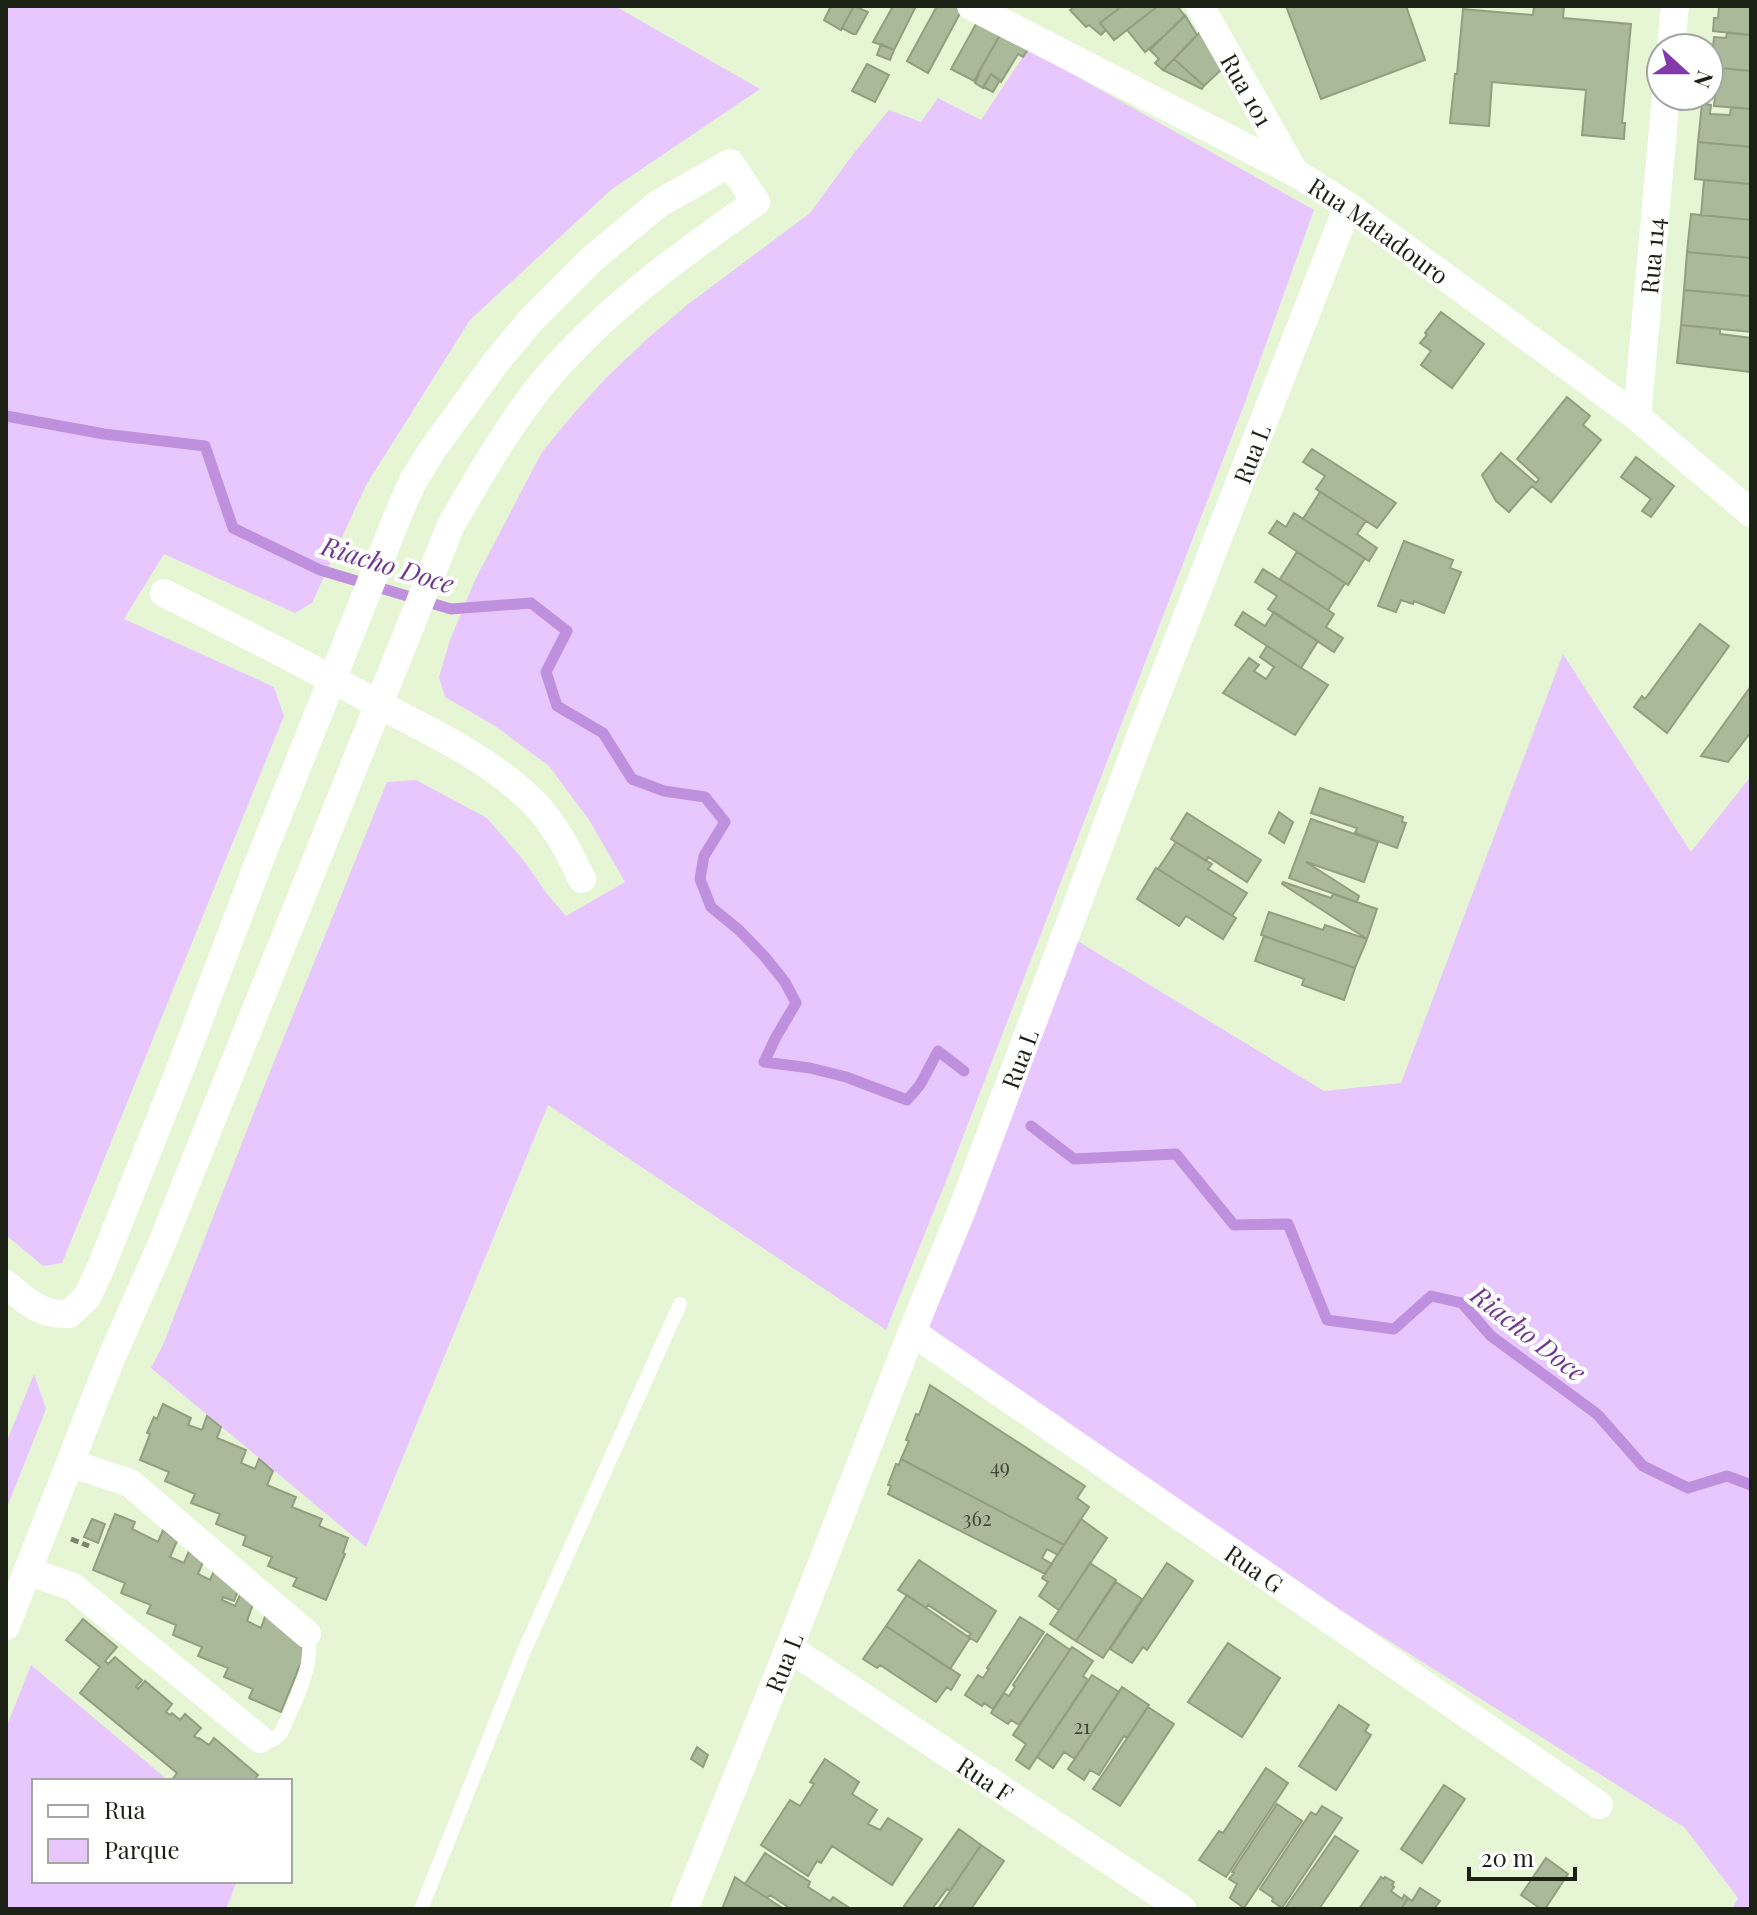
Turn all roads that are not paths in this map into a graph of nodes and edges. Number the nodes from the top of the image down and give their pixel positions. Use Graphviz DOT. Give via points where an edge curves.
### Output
graph roads {
  1 [pos="971,6"];
  2 [pos="1200,6"];
  3 [pos="1675,6"];
  4 [pos="1673,32"];
  5 [pos="1665,112"];
  6 [pos="1296,173"];
  7 [pos="1348,206"];
  8 [pos="1637,417"];
  9 [pos="1751,513"];
  10 [pos="164,593"];
  11 [pos="333,679"];
  12 [pos="379,704"];
  13 [pos="582,879"];
  14 [pos="6,1284"];
  15 [pos="680,1304"];
  16 [pos="912,1332"];
  17 [pos="70,1463"];
  18 [pos="27,1571"];
  19 [pos="6,1626"];
  20 [pos="307,1634"];
  21 [pos="789,1648"];
  22 [pos="260,1739"];
  23 [pos="1599,1805"];
  24 [pos="421,1909"];
  25 [pos="684,1909"];
  26 [pos="1182,1909"];
  1 -- 6 [label="street, Rua Matadouro"];
  2 -- 6 [label="street, Rua 101"];
  3 -- 4 [label="street"];
  5 -- 8 [label="street, Rua 114"];
  6 -- 7 [label="street, Rua Matadouro"];
  7 -- 8 [label="street, Rua Matadouro"];
  7 -- 16 [label="street, Rua L"];
  8 -- 9 [label="street, Rua Matadouro"];
  10 -- 11 [label="street"];
  11 -- 12 [label="street"];
  11 -- 12 [label="street" via="413,481 496,362 592,259 658,204 730,163 756,202 609,314 551,374 510,427 451,525"];
  11 -- 14 [label="street" via="87,1297 69,1314 55,1315 36,1309"];
  12 -- 13 [label="street" via="515,785 556,831"];
  12 -- 17 [label="street"];
  15 -- 24 [label="lane" via="524,1651"];
  16 -- 21 [label="street, Rua L"];
  16 -- 23 [label="street, Rua G"];
  17 -- 18 [label="street"];
  17 -- 20 [label="street" via="130,1483"];
  18 -- 19 [label="street"];
  18 -- 22 [label="street" via="73,1587"];
  20 -- 22 [label="lane" via="307,1668 281,1733 275,1740"];
  21 -- 25 [label="street, Rua L"];
  21 -- 26 [label="street, Rua F"];
}
